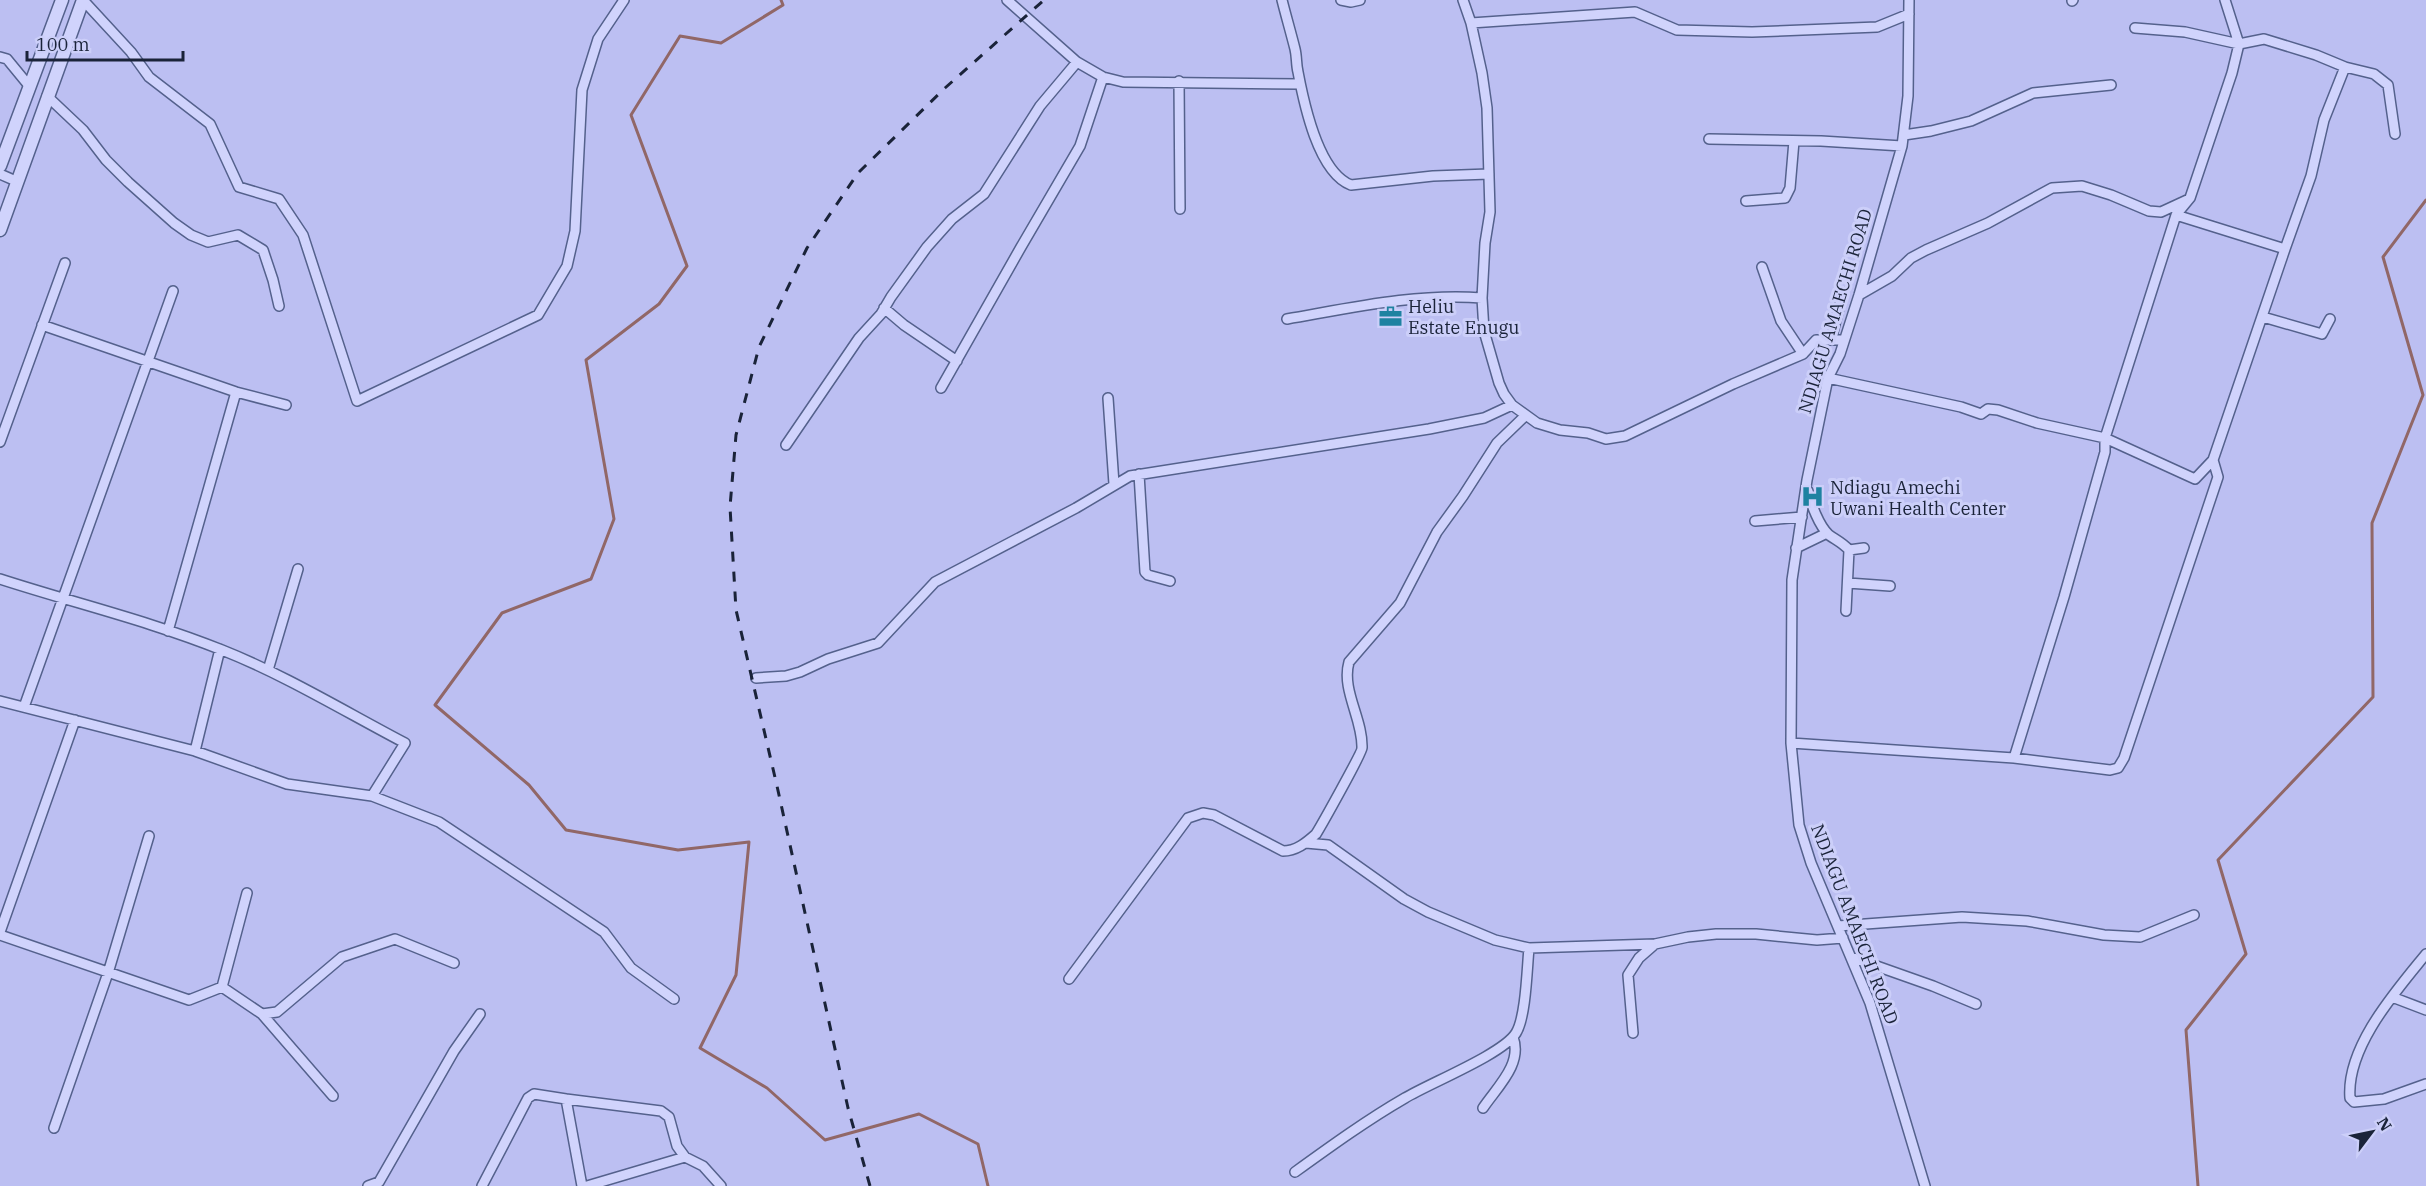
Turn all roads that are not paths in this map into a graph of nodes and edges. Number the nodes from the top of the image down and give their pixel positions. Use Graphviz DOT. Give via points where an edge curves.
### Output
graph roads {
  1 [pos="62,0"];
  2 [pos="83,0"];
  3 [pos="624,0"];
  4 [pos="1006,0"];
  5 [pos="1024,0"];
  6 [pos="1282,0"];
  7 [pos="1341,0"];
  8 [pos="1359,0"];
  9 [pos="1462,0"];
  10 [pos="1909,0"];
  11 [pos="2224,0"];
  12 [pos="1016,8"];
  13 [pos="1909,14"];
  14 [pos="1471,23"];
  15 [pos="2135,28"];
  16 [pos="2239,44"];
  17 [pos="0,57"];
  18 [pos="1077,62"];
  19 [pos="2345,67"];
  20 [pos="1103,76"];
  21 [pos="1179,81"];
  22 [pos="1300,84"];
  23 [pos="2111,85"];
  24 [pos="30,87"];
  25 [pos="47,96"];
  26 [pos="2395,134"];
  27 [pos="1904,135"];
  28 [pos="1709,139"];
  29 [pos="1794,141"];
  30 [pos="1902,146"];
  31 [pos="0,166"];
  32 [pos="0,174"];
  33 [pos="1489,174"];
  34 [pos="16,181"];
  35 [pos="2190,198"];
  36 [pos="1746,201"];
  37 [pos="1180,209"];
  38 [pos="2176,215"];
  39 [pos="0,230"];
  40 [pos="2285,249"];
  41 [pos="65,263"];
  42 [pos="1762,267"];
  43 [pos="173,291"];
  44 [pos="1843,291"];
  45 [pos="1859,295"];
  46 [pos="1482,298"];
  47 [pos="279,306"];
  48 [pos="884,308"];
  49 [pos="2263,317"];
  50 [pos="1287,319"];
  51 [pos="2330,319"];
  52 [pos="42,325"];
  53 [pos="1831,340"];
  54 [pos="1844,340"];
  55 [pos="1803,354"];
  56 [pos="150,361"];
  57 [pos="957,361"];
  58 [pos="1828,378"];
  59 [pos="942,388"];
  60 [pos="237,392"];
  61 [pos="1108,398"];
  62 [pos="286,405"];
  63 [pos="1512,405"];
  64 [pos="1525,416"];
  65 [pos="2105,438"];
  66 [pos="0,442"];
  67 [pos="786,445"];
  68 [pos="2213,460"];
  69 [pos="1139,474"];
  70 [pos="1807,480"];
  71 [pos="1114,484"];
  72 [pos="1802,517"];
  73 [pos="1755,521"];
  74 [pos="1827,533"];
  75 [pos="1796,548"];
  76 [pos="1864,548"];
  77 [pos="1849,550"];
  78 [pos="298,569"];
  79 [pos="0,579"];
  80 [pos="1170,581"];
  81 [pos="1848,583"];
  82 [pos="1890,586"];
  83 [pos="62,599"];
  84 [pos="1846,611"];
  85 [pos="168,630"];
  86 [pos="220,649"];
  87 [pos="268,669"];
  88 [pos="756,678"];
  89 [pos="0,701"];
  90 [pos="24,707"];
  91 [pos="75,720"];
  92 [pos="1791,743"];
  93 [pos="195,752"];
  94 [pos="2014,758"];
  95 [pos="372,796"];
  96 [pos="1321,827"];
  97 [pos="149,836"];
  98 [pos="1306,843"];
  99 [pos="1328,845"];
  100 [pos="247,893"];
  101 [pos="2194,915"];
  102 [pos="1838,926"];
  103 [pos="0,933"];
  104 [pos="1843,938"];
  105 [pos="1655,944"];
  106 [pos="1529,948"];
  107 [pos="2426,954"];
  108 [pos="1851,957"];
  109 [pos="454,963"];
  110 [pos="108,973"];
  111 [pos="1069,979"];
  112 [pos="222,987"];
  113 [pos="2392,997"];
  114 [pos="674,999"];
  115 [pos="1976,1004"];
  116 [pos="2426,1011"];
  117 [pos="262,1014"];
  118 [pos="480,1014"];
  119 [pos="1633,1033"];
  120 [pos="1513,1037"];
  121 [pos="2426,1084"];
  122 [pos="333,1096"];
  123 [pos="566,1099"];
  124 [pos="1483,1108"];
  125 [pos="54,1128"];
  126 [pos="685,1157"];
  127 [pos="1294,1172"];
  128 [pos="368,1186"];
  129 [pos="482,1186"];
  130 [pos="584,1186"];
  131 [pos="721,1186"];
  132 [pos="1925,1186"];
  1 -- 24 [label="street"];
  2 -- 3 [label="street" via="149,77 210,124 239,187 279,199 303,236 357,401 538,315 567,266 575,231 582,90 598,39"];
  2 -- 25 [label="street"];
  4 -- 12 [label="street"];
  5 -- 12 [label="street"];
  6 -- 22 [label="street" via="1296,51"];
  7 -- 8 [label="street"];
  9 -- 14 [label="street"];
  10 -- 13 [label="street, NDIAGU AMAECHI ROAD"];
  11 -- 16 [label="street"];
  12 -- 18 [label="street"];
  13 -- 14 [label="street" via="1876,27 1752,32 1677,30 1635,12"];
  13 -- 27 [label="street, NDIAGU AMAECHI ROAD"];
  14 -- 33 [label="street" via="1487,108"];
  15 -- 16 [label="street" via="2185,32"];
  16 -- 19 [label="street" via="2264,39"];
  16 -- 35 [label="street"];
  17 -- 24 [label="street" via="7,59"];
  18 -- 20 [label="street"];
  18 -- 48 [label="street" via="1040,106 984,194 952,219 927,247"];
  19 -- 26 [label="street" via="2374,74 2388,85"];
  19 -- 40 [label="street" via="2324,120 2311,176"];
  20 -- 21 [label="street" via="1123,82"];
  20 -- 57 [label="street" via="1080,146"];
  21 -- 22 [label="street"];
  21 -- 37 [label="street"];
  22 -- 33 [label="street" via="1324,159 1341,181 1351,184"];
  23 -- 27 [label="street" via="2033,93 1971,121"];
  24 -- 31 [label="street"];
  25 -- 34 [label="street"];
  25 -- 47 [label="street" via="128,182 174,223 207,242 238,235 263,250"];
  27 -- 30 [label="street, NDIAGU AMAECHI ROAD"];
  28 -- 29 [label="street"];
  29 -- 30 [label="street"];
  29 -- 36 [label="street" via="1790,188 1785,198"];
  30 -- 45 [label="street, NDIAGU AMAECHI ROAD"];
  32 -- 34 [label="street"];
  33 -- 46 [label="street" via="1490,212"];
  34 -- 39 [label="street"];
  35 -- 38 [label="street"];
  35 -- 45 [label="street" via="2161,212 2082,186 2052,188 1911,258 1892,276"];
  38 -- 40 [label="street"];
  38 -- 65 [label="street"];
  40 -- 49 [label="street"];
  41 -- 52 [label="street"];
  42 -- 55 [label="street" via="1781,321"];
  43 -- 56 [label="street"];
  44 -- 53 [label="street"];
  45 -- 54 [label="street, NDIAGU AMAECHI ROAD"];
  46 -- 50 [label="street" via="1454,296 1387,302"];
  46 -- 63 [label="street" via="1484,331 1503,394"];
  48 -- 57 [label="street"];
  48 -- 67 [label="street"];
  49 -- 51 [label="street" via="2322,334"];
  49 -- 68 [label="street"];
  52 -- 56 [label="street"];
  52 -- 66 [label="street"];
  53 -- 54 [label="street"];
  53 -- 55 [label="street" via="1816,340"];
  54 -- 58 [label="street, NDIAGU AMAECHI ROAD"];
  55 -- 64 [label="street" via="1624,436 1606,439 1560,430"];
  56 -- 60 [label="street"];
  56 -- 83 [label="street"];
  57 -- 59 [label="street"];
  58 -- 65 [label="street" via="1981,414 1988,409 1998,410"];
  58 -- 70 [label="street, NDIAGU AMAECHI ROAD"];
  60 -- 62 [label="street"];
  60 -- 85 [label="street"];
  61 -- 71 [label="street"];
  63 -- 64 [label="street"];
  63 -- 69 [label="street" via="1484,418 1429,429"];
  64 -- 96 [label="street" via="1497,442 1437,532 1400,603 1349,662 1348,681 1362,753"];
  65 -- 68 [label="street" via="2195,479"];
  65 -- 94 [label="street" via="2105,452 2070,576"];
  68 -- 94 [label="street" via="2218,477 2118,768"];
  69 -- 71 [label="street"];
  69 -- 80 [label="street" via="1145,572"];
  70 -- 72 [label="street, NDIAGU AMAECHI ROAD"];
  70 -- 74 [label="street" via="1810,502"];
  71 -- 88 [label="street" via="935,582 878,643 800,672"];
  72 -- 73 [label="street"];
  72 -- 75 [label="street, NDIAGU AMAECHI ROAD"];
  74 -- 75 [label="street"];
  74 -- 77 [label="street"];
  75 -- 92 [label="street, NDIAGU AMAECHI ROAD" via="1792,580"];
  76 -- 77 [label="street"];
  77 -- 81 [label="street"];
  78 -- 87 [label="street"];
  79 -- 83 [label="street"];
  81 -- 82 [label="street"];
  81 -- 84 [label="street"];
  83 -- 85 [label="street"];
  83 -- 90 [label="street"];
  85 -- 86 [label="street"];
  86 -- 87 [label="street"];
  86 -- 93 [label="street"];
  87 -- 95 [label="street" via="405,743"];
  89 -- 90 [label="street"];
  90 -- 91 [label="street"];
  91 -- 93 [label="street"];
  91 -- 103 [label="street"];
  92 -- 94 [label="street"];
  92 -- 102 [label="street, NDIAGU AMAECHI ROAD" via="1799,825"];
  93 -- 95 [label="street" via="287,784"];
  95 -- 114 [label="street" via="439,822 604,932 631,968"];
  96 -- 98 [label="street"];
  96 -- 99 [label="street"];
  97 -- 110 [label="street"];
  98 -- 99 [label="street"];
  98 -- 111 [label="street" via="1283,851 1214,815 1203,813 1188,818"];
  99 -- 106 [label="street" via="1428,912 1495,940"];
  100 -- 112 [label="street"];
  101 -- 102 [label="street" via="2140,937 2104,935 2027,921 1962,917"];
  102 -- 104 [label="street, NDIAGU AMAECHI ROAD"];
  103 -- 110 [label="street"];
  104 -- 105 [label="street" via="1716,934"];
  104 -- 108 [label="street, NDIAGU AMAECHI ROAD"];
  105 -- 106 [label="street"];
  105 -- 119 [label="street" via="1628,975"];
  106 -- 120 [label="street" via="1522,1015"];
  107 -- 113 [label="street"];
  108 -- 115 [label="street"];
  108 -- 132 [label="street, NDIAGU AMAECHI ROAD" via="1870,1003"];
  109 -- 117 [label="street" via="394,939 342,957 277,1012"];
  110 -- 112 [label="street" via="189,1000"];
  110 -- 125 [label="street"];
  112 -- 117 [label="street"];
  113 -- 116 [label="street"];
  113 -- 121 [label="street" via="2372,1026 2353,1069 2350,1098 2354,1102 2371,1102"];
  117 -- 122 [label="street"];
  118 -- 128 [label="street" via="454,1051 379,1182"];
  120 -- 124 [label="street" via="1517,1047 1513,1064"];
  120 -- 127 [label="street" via="1496,1051 1406,1098"];
  123 -- 126 [label="street" via="661,1111 669,1118 677,1146"];
  123 -- 129 [label="street" via="534,1094 528,1098"];
  123 -- 130 [label="street"];
  126 -- 130 [label="street"];
  126 -- 131 [label="street" via="704,1166"];
}
